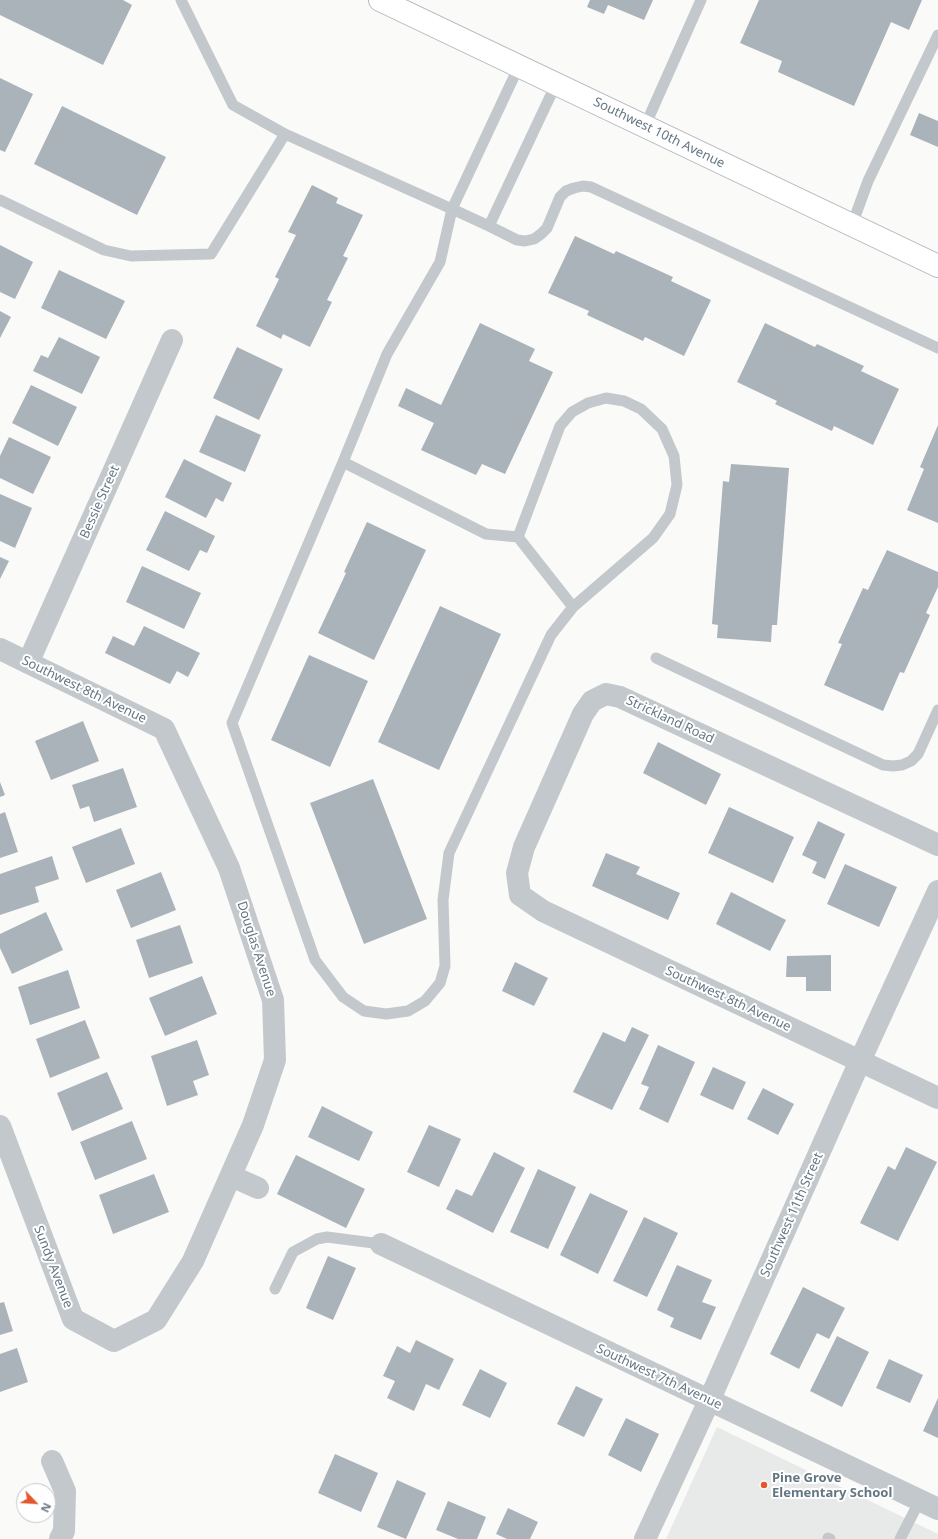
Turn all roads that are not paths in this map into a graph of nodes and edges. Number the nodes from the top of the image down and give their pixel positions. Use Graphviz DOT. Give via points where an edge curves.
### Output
graph roads {
  1 [pos="181,0"];
  2 [pos="380,0"];
  3 [pos="701,0"];
  4 [pos="938,35"];
  5 [pos="519,66"];
  6 [pos="556,84"];
  7 [pos="645,126"];
  8 [pos="285,134"];
  9 [pos="0,200"];
  10 [pos="452,209"];
  11 [pos="852,225"];
  12 [pos="489,226"];
  13 [pos="938,266"];
  14 [pos="172,340"];
  15 [pos="938,348"];
  16 [pos="343,462"];
  17 [pos="518,537"];
  18 [pos="573,607"];
  19 [pos="0,649"];
  20 [pos="656,658"];
  21 [pos="28,663"];
  22 [pos="938,710"];
  23 [pos="166,734"];
  24 [pos="938,845"];
  25 [pos="938,890"];
  26 [pos="520,895"];
  27 [pos="860,1061"];
  28 [pos="938,1098"];
  29 [pos="0,1126"];
  30 [pos="231,1176"];
  31 [pos="258,1188"];
  32 [pos="381,1244"];
  33 [pos="275,1290"];
  34 [pos="156,1320"];
  35 [pos="709,1401"];
  36 [pos="52,1461"];
  37 [pos="929,1505"];
  38 [pos="60,1539"];
  39 [pos="645,1539"];
  40 [pos="900,1539"];
  1 -- 8 [label="lane" via="233,104"];
  2 -- 5 [label="street, Southwest 10th Avenue"];
  3 -- 7 [label="lane"];
  4 -- 11 [label="lane" via="868,181"];
  5 -- 6 [label="street, Southwest 10th Avenue"];
  5 -- 10 [label="lane"];
  6 -- 7 [label="street, Southwest 10th Avenue"];
  6 -- 12 [label="lane"];
  7 -- 11 [label="street, Southwest 10th Avenue"];
  8 -- 9 [label="lane" via="211,254 131,256 104,250"];
  8 -- 10 [label="lane"];
  10 -- 12 [label="lane"];
  10 -- 16 [label="lane" via="440,262 387,354"];
  11 -- 13 [label="street, Southwest 10th Avenue"];
  12 -- 15 [label="lane" via="517,240 534,238 547,228 560,197 566,191 583,186 591,188"];
  14 -- 21 [label="street, Bessie Street"];
  16 -- 17 [label="lane" via="486,534"];
  16 -- 18 [label="lane" via="232,723 316,960 343,997 364,1011 386,1014 408,1011 425,1001 440,983 445,966 443,900 449,853 551,635"];
  17 -- 18 [label="lane"];
  17 -- 18 [label="lane" via="560,426 572,412 588,402 606,398 624,400 641,409 662,429 674,456 677,485 670,514 653,538"];
  19 -- 21 [label="street, Southwest 8th Avenue"];
  20 -- 22 [label="lane" via="883,765 902,765 918,754"];
  21 -- 23 [label="street, Southwest 8th Avenue" via="164,729"];
  23 -- 30 [label="street, Douglas Avenue" via="229,868 273,1000 275,1060 253,1125"];
  24 -- 26 [label="street, Strickland Road" via="620,697 606,694 592,701 583,714 524,847 516,873"];
  25 -- 27 [label="street, Southwest 11th Street"];
  26 -- 27 [label="street, Southwest 8th Avenue" via="543,911"];
  27 -- 28 [label="street, Southwest 8th Avenue"];
  27 -- 35 [label="street, Southwest 11th Street"];
  29 -- 34 [label="street, Sundy Avenue" via="73,1319 114,1342"];
  30 -- 31 [label="street"];
  30 -- 34 [label="street, Douglas Avenue" via="193,1261"];
  32 -- 33 [label="lane" via="327,1237 317,1239 293,1252"];
  32 -- 35 [label="street, Southwest 7th Avenue"];
  35 -- 37 [label="street, Southwest 7th Avenue"];
  35 -- 39 [label="street, Southwest 11th Street"];
  36 -- 38 [label="street" via="65,1491 64,1531"];
  37 -- 40 [label="lane"];
}
